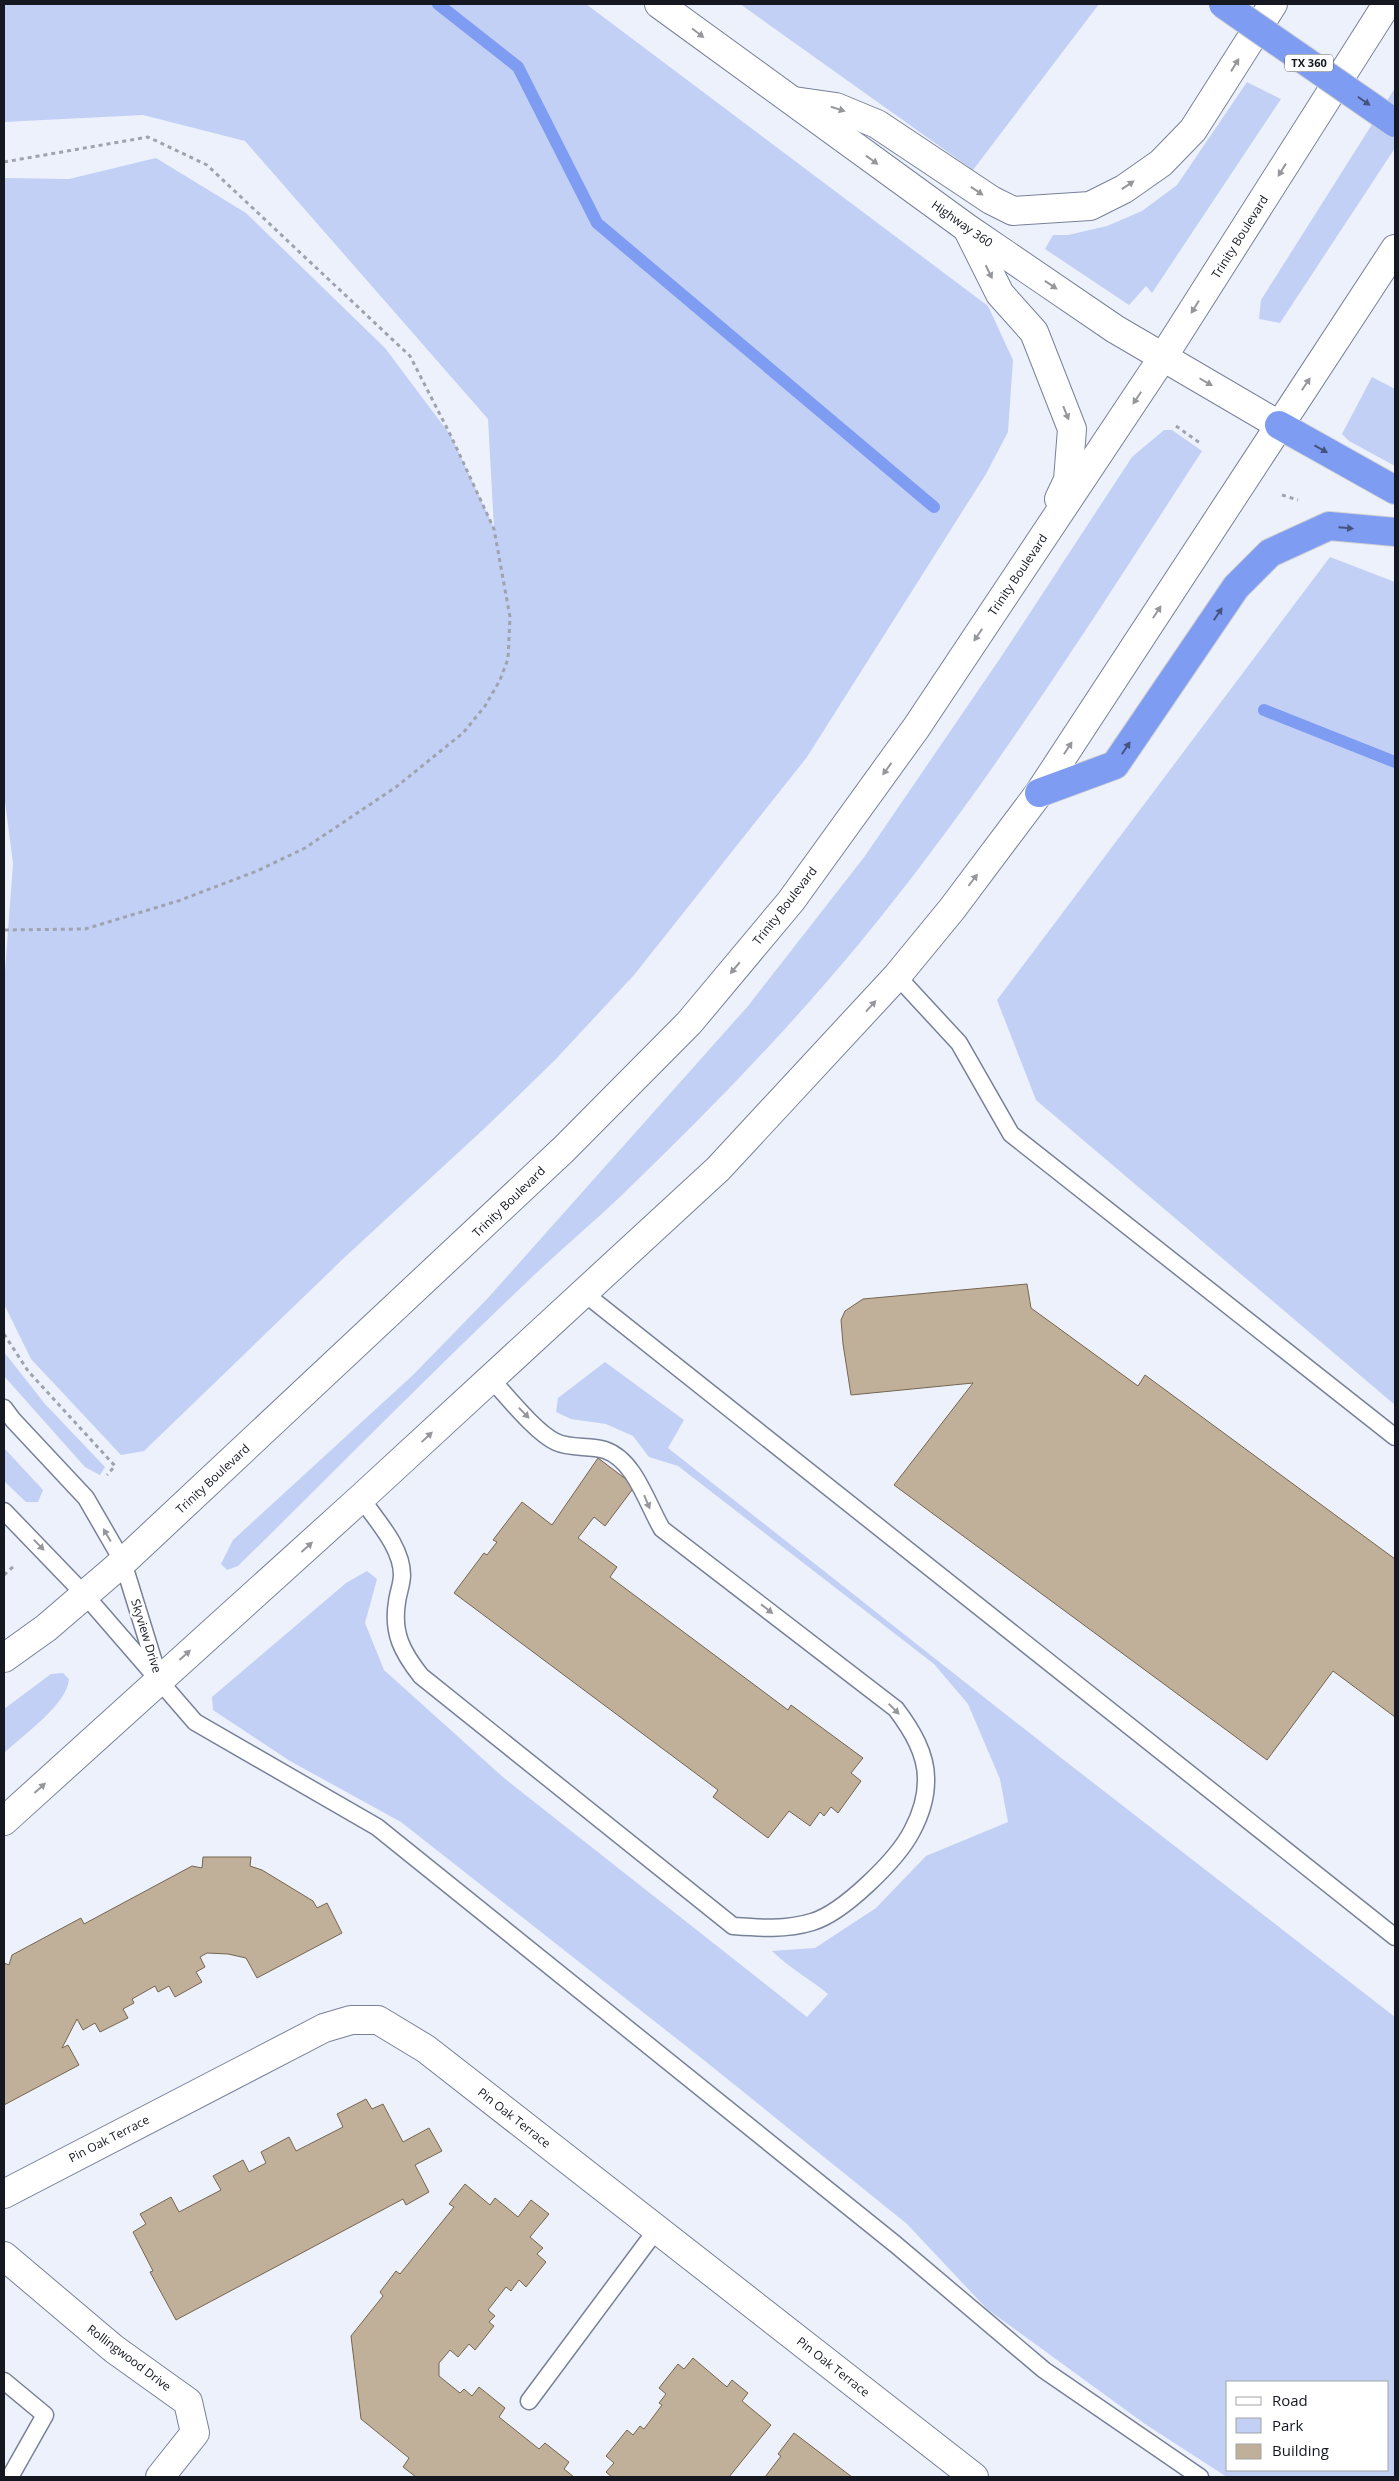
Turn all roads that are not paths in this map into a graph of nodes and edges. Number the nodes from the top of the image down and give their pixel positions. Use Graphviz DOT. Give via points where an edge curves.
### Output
graph roads {
  1 [pos="659,4"];
  2 [pos="1223,4"];
  3 [pos="1273,4"];
  4 [pos="1388,4"];
  5 [pos="790,101"];
  6 [pos="1395,123"];
  7 [pos="967,228"];
  8 [pos="1395,249"];
  9 [pos="1164,357"];
  10 [pos="1279,425"];
  11 [pos="1395,490"];
  12 [pos="1395,532"];
  13 [pos="1032,554"];
  14 [pos="1039,793"];
  15 [pos="897,976"];
  16 [pos="584,1293"];
  17 [pos="490,1378"];
  18 [pos="4,1408"];
  19 [pos="1395,1437"];
  20 [pos="361,1498"];
  21 [pos="4,1511"];
  22 [pos="123,1562"];
  23 [pos="85,1594"];
  24 [pos="4,1658"];
  25 [pos="159,1679"];
  26 [pos="4,1821"];
  27 [pos="1395,1937"];
  28 [pos="4,2194"];
  29 [pos="657,2230"];
  30 [pos="4,2256"];
  31 [pos="4,2381"];
  32 [pos="529,2401"];
  33 [pos="10,2477"];
  34 [pos="160,2477"];
  35 [pos="974,2477"];
  36 [pos="1200,2477"];
  1 -- 5 [label="main road, Highway 360, one-way"];
  2 -- 6 [label="highway, TX 360, one-way, bridge"];
  5 -- 3 [label="main road, one-way" via="836,107 877,124 990,200 1013,211 1090,206 1124,189 1161,163 1193,130"];
  4 -- 9 [label="main road, Trinity Boulevard, one-way"];
  5 -- 7 [label="main road, Highway 360, one-way"];
  7 -- 9 [label="main road, Highway 360, one-way" via="1115,329"];
  7 -- 13 [label="main road, one-way" via="1000,294 1034,332 1072,430 1068,480"];
  10 -- 8 [label="main road, one-way"];
  9 -- 10 [label="main road, Highway 360, one-way"];
  9 -- 13 [label="main road, Trinity Boulevard, one-way"];
  10 -- 11 [label="highway, one-way"];
  14 -- 10 [label="main road, one-way"];
  14 -- 12 [label="highway, one-way" via="1115,765 1236,587 1270,553 1329,526"];
  13 -- 22 [label="main road, Trinity Boulevard, one-way" via="916,728 791,901 689,1023 457,1252"];
  15 -- 14 [label="main road, one-way"];
  16 -- 15 [label="main road, one-way" via="718,1169"];
  15 -- 19 [label="lane" via="959,1042 1011,1134"];
  16 -- 17 [label="main road"];
  16 -- 27 [label="lane"];
  20 -- 17 [label="main road, one-way"];
  17 -- 20 [label="lane, one-way" via="539,1429 556,1442 607,1451 625,1465 638,1479 662,1529 896,1709 922,1754 926,1780 922,1806 912,1832 874,1878 846,1903 814,1922 782,1929 733,1926 421,1676 405,1655 396,1634 396,1603 402,1575 397,1551"];
  22 -- 18 [label="lane, Skyview Drive, one-way" via="86,1498"];
  25 -- 20 [label="main road, one-way"];
  21 -- 23 [label="lane, Skyview Drive, one-way"];
  22 -- 23 [label="main road, Trinity Boulevard"];
  22 -- 25 [label="lane, Skyview Drive"];
  23 -- 24 [label="main road, Trinity Boulevard"];
  23 -- 25 [label="lane, Skyview Drive"];
  26 -- 25 [label="main road, one-way"];
  25 -- 36 [label="lane" via="196,1722 377,1827 895,2244 1044,2370"];
  28 -- 29 [label="main road, Pin Oak Terrace" via="324,2028 351,2020 378,2020 426,2049"];
  29 -- 32 [label="lane"];
  29 -- 35 [label="main road, Pin Oak Terrace"];
  30 -- 34 [label="main road, Rollingwood Drive" via="114,2349 188,2402 195,2433"];
  31 -- 33 [label="lane" via="45,2415"];
}
